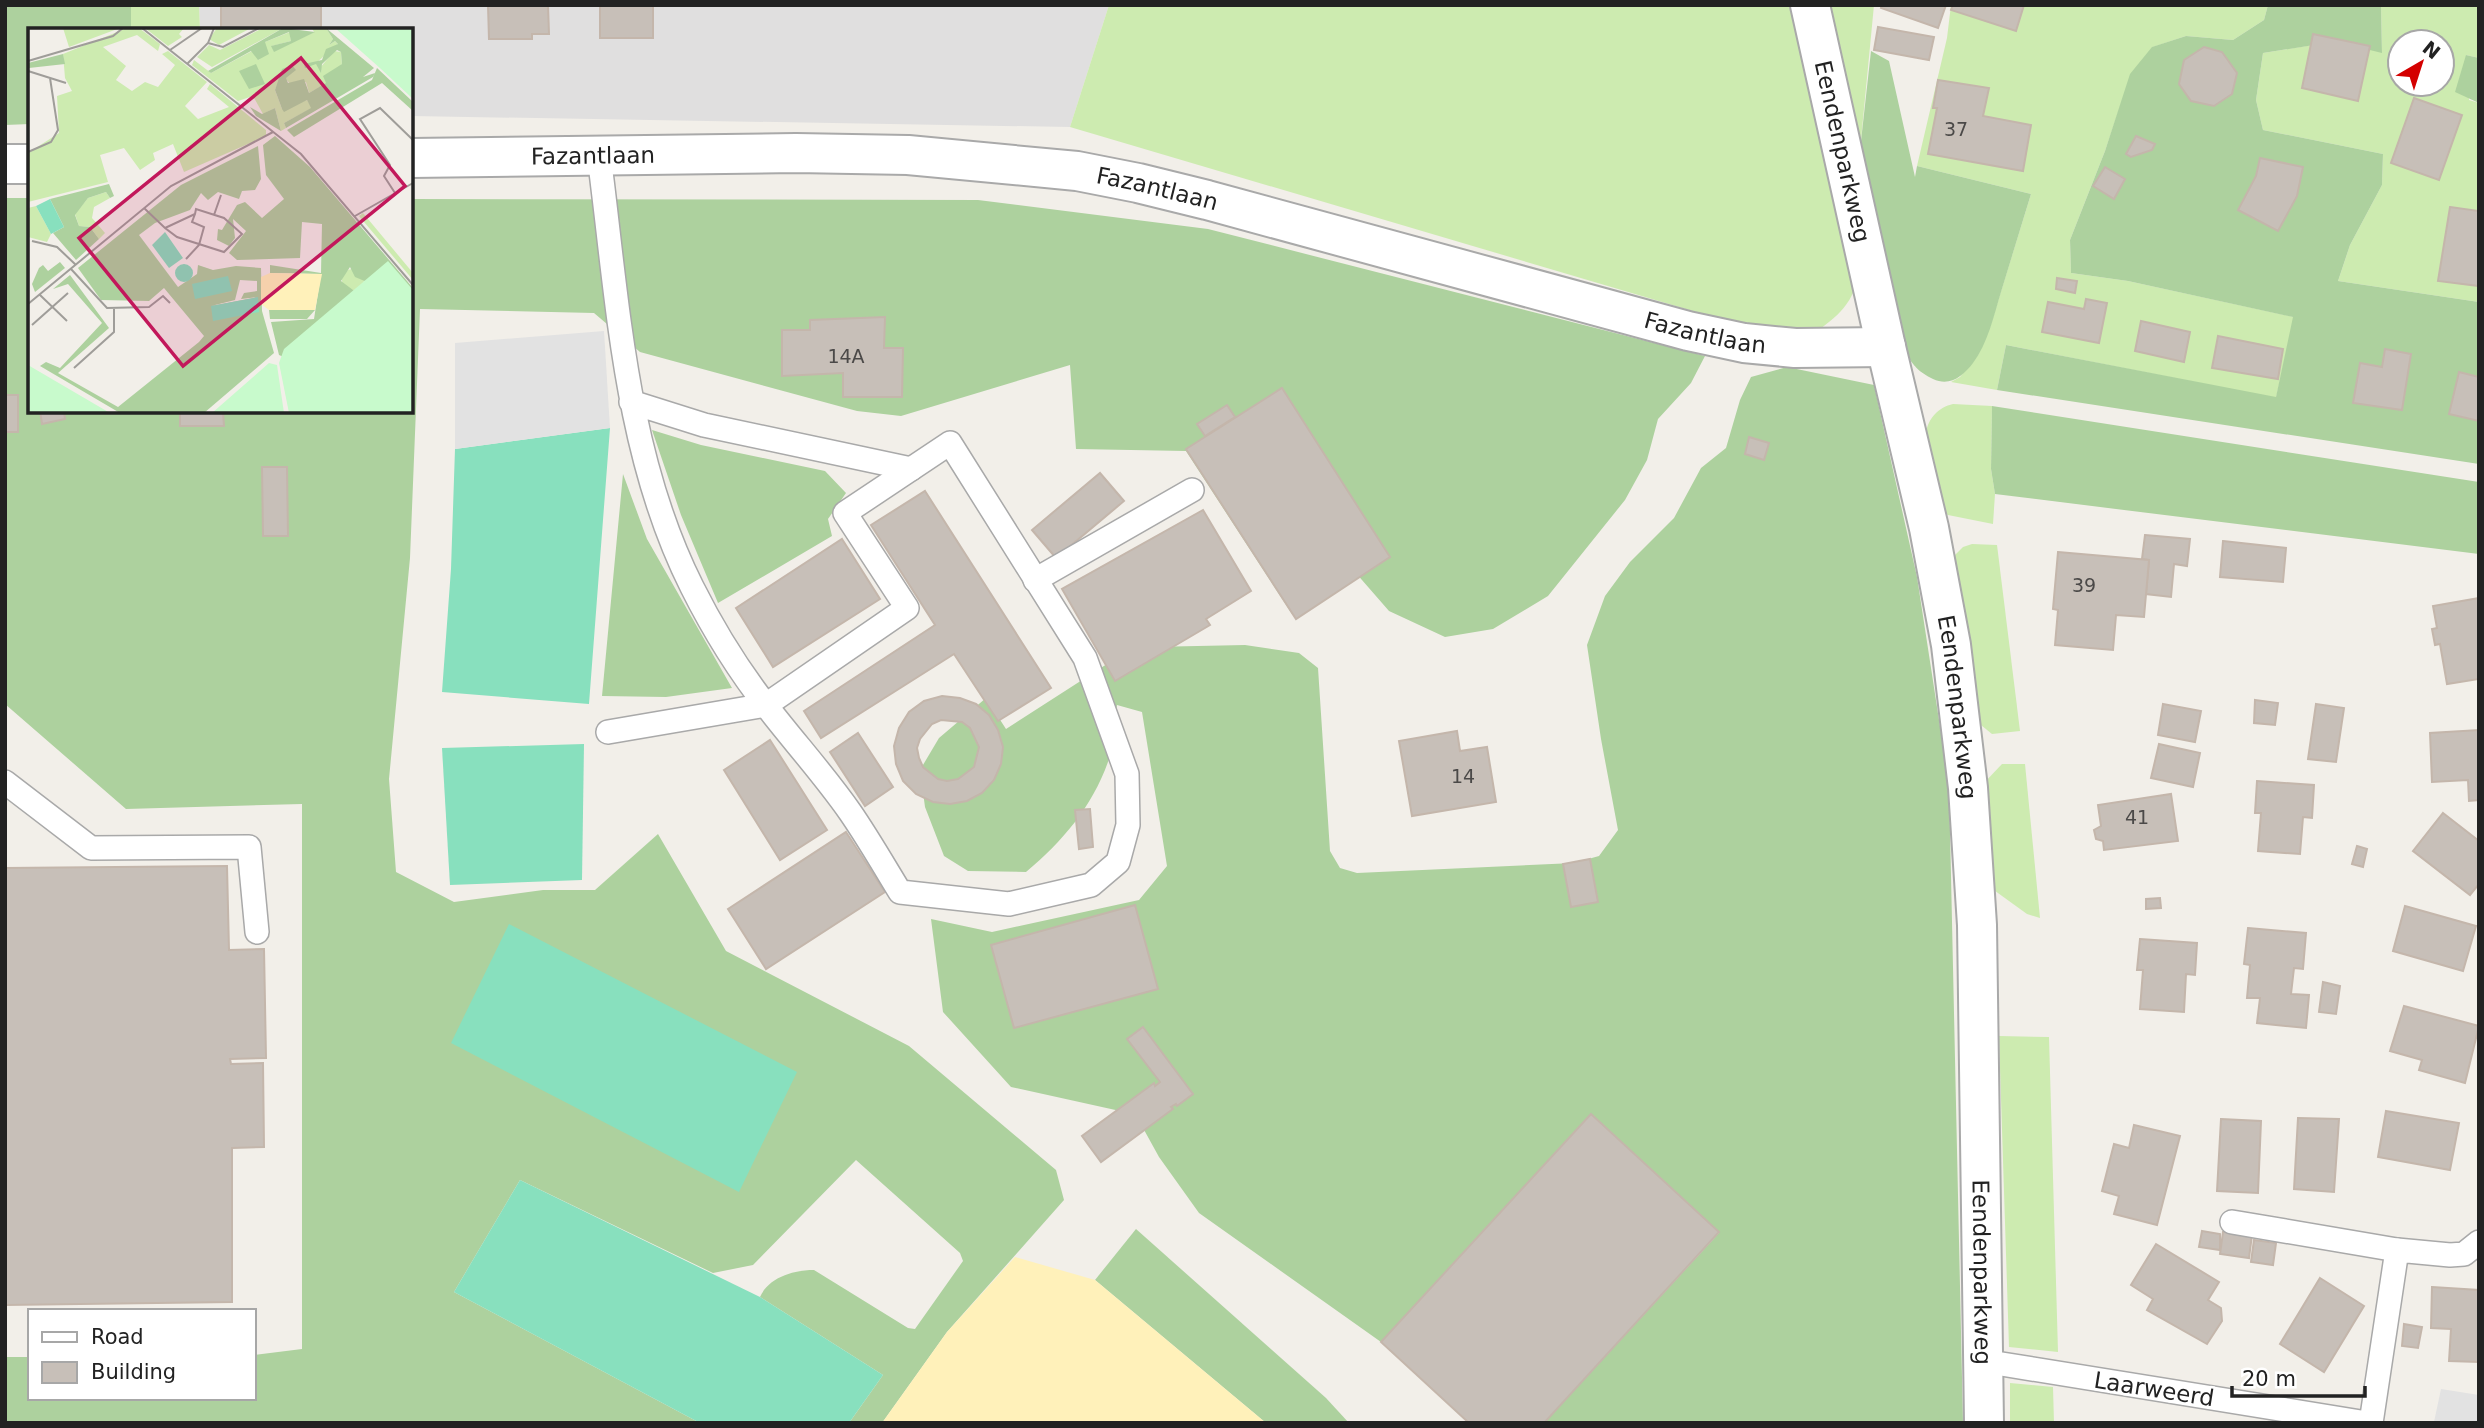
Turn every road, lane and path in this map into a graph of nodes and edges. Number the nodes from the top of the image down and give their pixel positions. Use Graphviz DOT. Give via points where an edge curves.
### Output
graph roads {
  1 [pos="1810,5"];
  2 [pos="599,156"];
  3 [pos="413,158"];
  4 [pos="5,164"];
  5 [pos="28,164"];
  6 [pos="1886,347"];
  7 [pos="631,402"];
  8 [pos="911,469"];
  9 [pos="1192,490"];
  10 [pos="1035,580"];
  11 [pos="765,705"];
  12 [pos="608,732"];
  13 [pos="5,782"];
  14 [pos="257,932"];
  15 [pos="2232,1222"];
  16 [pos="2479,1242"];
  17 [pos="2397,1250"];
  18 [pos="1983,1361"];
  19 [pos="1984,1423"];
  20 [pos="2369,1423"];
  1 -- 6 [label="street, Eendenparkweg"];
  2 -- 3 [label="street, Fazantlaan"];
  2 -- 6 [label="street, Fazantlaan" via="908,155 1077,171 1195,197 1733,341 1795,348"];
  2 -- 7 [label="lane"];
  4 -- 5 [label="street"];
  6 -- 18 [label="street, Eendenparkweg" via="1951,645 1968,788 1977,925"];
  7 -- 8 [label="lane" via="704,425"];
  7 -- 11 [label="lane" via="667,532 718,634"];
  8 -- 10 [label="lane" via="950,443"];
  8 -- 11 [label="lane" via="845,513 907,608"];
  9 -- 10 [label="lane"];
  10 -- 11 [label="lane" via="1085,658 1127,774 1128,825 1118,862 1091,885 1009,904 900,892 850,811"];
  11 -- 12 [label="lane"];
  13 -- 14 [label="lane" via="91,848 249,847"];
  15 -- 17 [label="lane"];
  16 -- 17 [label="lane" via="2464,1254"];
  17 -- 20 [label="lane, Laarweerd"];
  18 -- 19 [label="street, Eendenparkweg"];
  18 -- 20 [label="lane, Laarweerd"];
}
